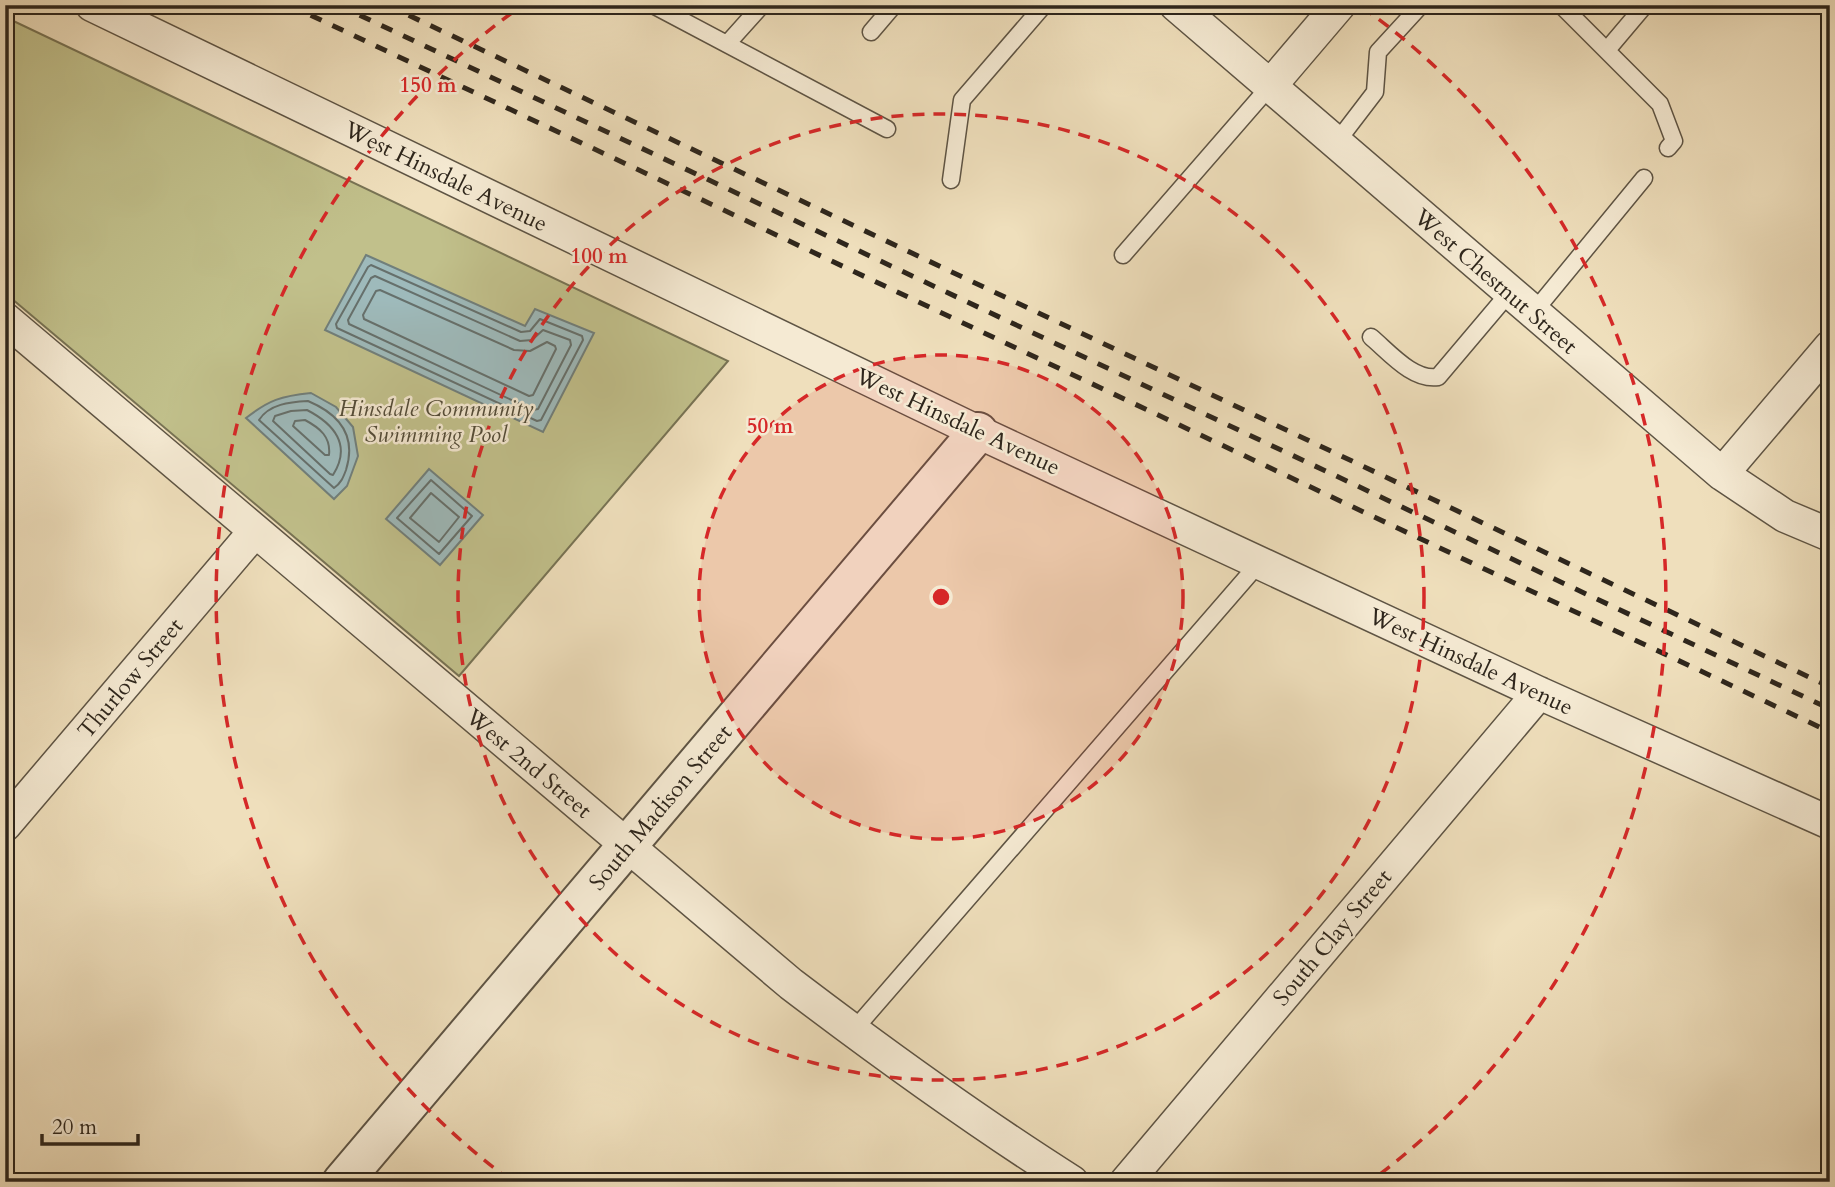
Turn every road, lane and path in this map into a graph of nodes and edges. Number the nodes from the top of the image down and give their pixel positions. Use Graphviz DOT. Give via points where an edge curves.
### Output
graph roads {
  1 [pos="92,5"];
  2 [pos="653,5"];
  3 [pos="762,5"];
  4 [pos="894,5"];
  5 [pos="1044,5"];
  6 [pos="1176,5"];
  7 [pos="1339,5"];
  8 [pos="1422,5"];
  9 [pos="1561,5"];
  10 [pos="1645,5"];
  11 [pos="871,32"];
  12 [pos="727,44"];
  13 [pos="1607,50"];
  14 [pos="1270,86"];
  15 [pos="887,129"];
  16 [pos="1336,143"];
  17 [pos="1668,148"];
  18 [pos="1644,178"];
  19 [pos="951,180"];
  20 [pos="1123,255"];
  21 [pos="1509,292"];
  22 [pos="1533,313"];
  23 [pos="5,319"];
  24 [pos="1371,337"];
  25 [pos="1830,347"];
  26 [pos="978,432"];
  27 [pos="1722,474"];
  28 [pos="255,531"];
  29 [pos="1830,535"];
  30 [pos="1260,562"];
  31 [pos="1539,693"];
  32 [pos="1830,823"];
  33 [pos="5,825"];
  34 [pos="626,846"];
  35 [pos="853,1031"];
  36 [pos="342,1182"];
  37 [pos="1072,1182"];
  38 [pos="1126,1182"];
  1 -- 26 [label="street, West Hinsdale Avenue"];
  2 -- 12 [label="lane"];
  3 -- 12 [label="lane"];
  4 -- 11 [label="lane"];
  5 -- 19 [label="lane" via="962,100"];
  6 -- 14 [label="street, West Chestnut Street"];
  7 -- 14 [label="street"];
  8 -- 16 [label="lane" via="1378,52 1375,92"];
  9 -- 13 [label="lane"];
  10 -- 13 [label="lane"];
  12 -- 15 [label="lane"];
  13 -- 17 [label="lane" via="1660,104 1674,141"];
  14 -- 16 [label="street, West Chestnut Street"];
  14 -- 20 [label="lane"];
  16 -- 21 [label="street, West Chestnut Street"];
  18 -- 22 [label="lane"];
  21 -- 22 [label="street, West Chestnut Street"];
  21 -- 24 [label="lane" via="1438,377 1417,374"];
  22 -- 27 [label="street, West Chestnut Street"];
  23 -- 28 [label="street, West 2nd Street"];
  25 -- 27 [label="street"];
  26 -- 30 [label="street, West Hinsdale Avenue"];
  26 -- 34 [label="street, South Madison Street"];
  27 -- 29 [label="street, West Chestnut Street" via="1784,516"];
  28 -- 33 [label="street, Thurlow Street"];
  28 -- 34 [label="street, West 2nd Street"];
  30 -- 31 [label="street, West Hinsdale Avenue"];
  30 -- 35 [label="lane"];
  31 -- 32 [label="street, West Hinsdale Avenue"];
  31 -- 38 [label="street, South Clay Street"];
  34 -- 35 [label="street, West 2nd Street"];
  34 -- 36 [label="street, South Madison Street"];
  35 -- 37 [label="street, West 2nd Street" via="974,1119"];
}
